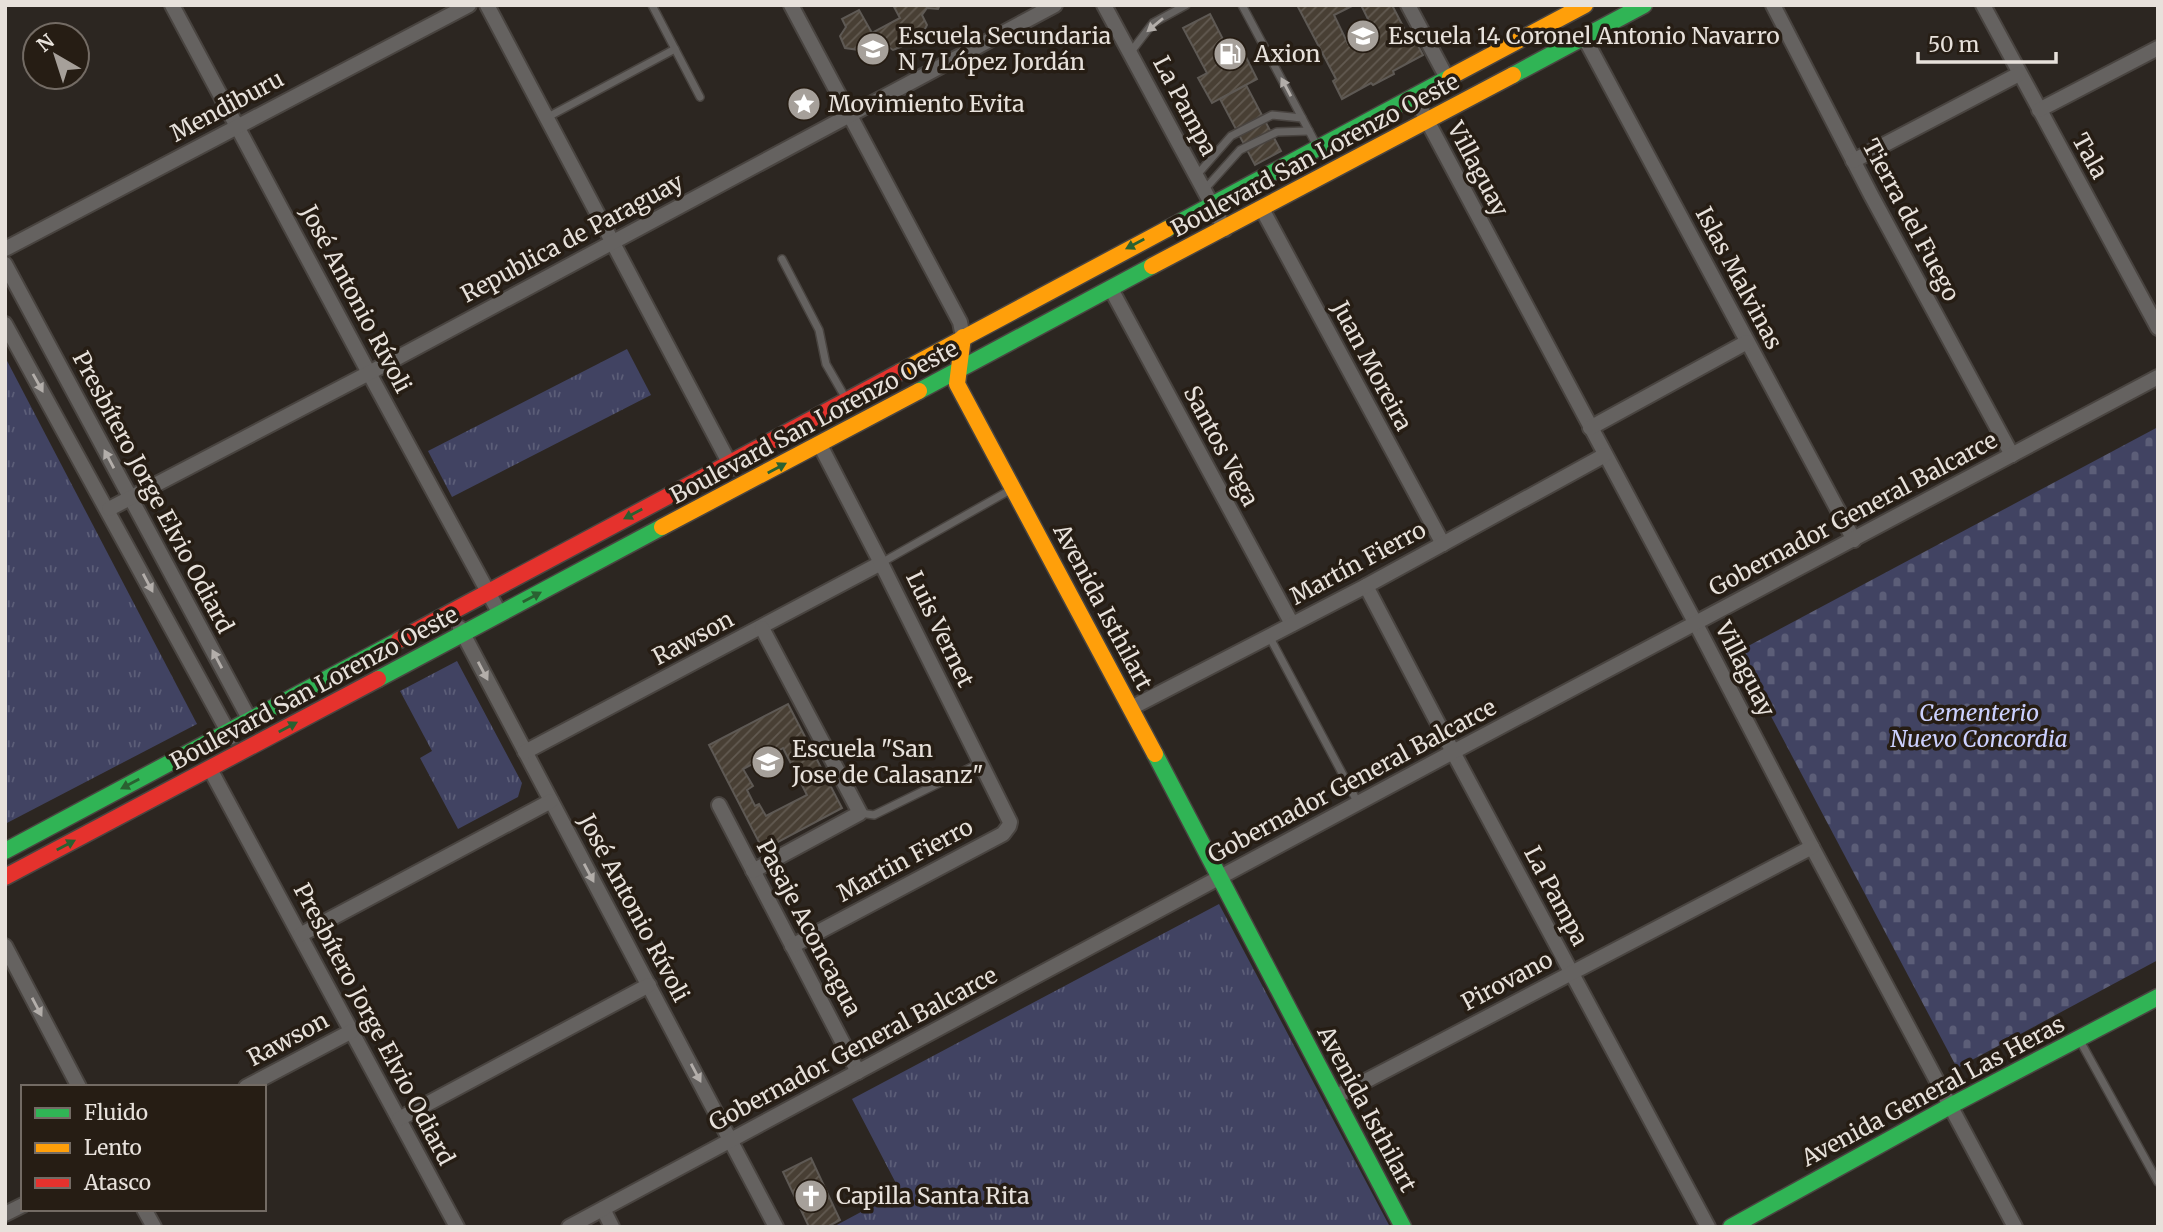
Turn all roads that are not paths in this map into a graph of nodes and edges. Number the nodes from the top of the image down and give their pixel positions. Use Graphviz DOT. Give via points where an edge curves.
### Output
graph roads {
  1 [pos="172,5"];
  2 [pos="469,5"];
  3 [pos="487,5"];
  4 [pos="652,5"];
  5 [pos="791,5"];
  6 [pos="1055,5"];
  7 [pos="1104,5"];
  8 [pos="1186,5"];
  9 [pos="1241,5"];
  10 [pos="1408,5"];
  11 [pos="1585,5"];
  12 [pos="1644,5"];
  13 [pos="1773,5"];
  14 [pos="1983,5"];
  15 [pos="1584,37"];
  16 [pos="2158,48"];
  17 [pos="675,49"];
  18 [pos="1130,53"];
  19 [pos="2019,74"];
  20 [pos="1447,78"];
  21 [pos="1414,96"];
  22 [pos="700,97"];
  23 [pos="2039,110"];
  24 [pos="849,116"];
  25 [pos="546,118"];
  26 [pos="1302,118"];
  27 [pos="1427,121"];
  28 [pos="237,126"];
  29 [pos="1309,131"];
  30 [pos="1318,147"];
  31 [pos="1853,161"];
  32 [pos="1196,176"];
  33 [pos="1208,197"];
  34 [pos="1262,209"];
  35 [pos="1225,229"];
  36 [pos="612,243"];
  37 [pos="5,249"];
  38 [pos="782,259"];
  39 [pos="5,264"];
  40 [pos="1111,289"];
  41 [pos="5,324"];
  42 [pos="2158,328"];
  43 [pos="963,337"];
  44 [pos="1747,342"];
  45 [pos="957,372"];
  46 [pos="369,373"];
  47 [pos="2158,377"];
  48 [pos="847,401"];
  49 [pos="1590,428"];
  50 [pos="820,445"];
  51 [pos="1605,455"];
  52 [pos="2012,455"];
  53 [pos="729,463"];
  54 [pos="742,487"];
  55 [pos="1013,488"];
  56 [pos="130,498"];
  57 [pos="108,509"];
  58 [pos="1854,540"];
  59 [pos="1443,544"];
  60 [pos="881,563"];
  61 [pos="1366,586"];
  62 [pos="488,591"];
  63 [pos="450,611"];
  64 [pos="500,614"];
  65 [pos="1292,624"];
  66 [pos="1696,624"];
  67 [pos="762,628"];
  68 [pos="464,634"];
  69 [pos="1269,636"];
  70 [pos="1131,708"];
  71 [pos="249,719"];
  72 [pos="228,731"];
  73 [pos="260,741"];
  74 [pos="239,752"];
  75 [pos="526,752"];
  76 [pos="1453,752"];
  77 [pos="981,763"];
  78 [pos="211,769"];
  79 [pos="551,801"];
  80 [pos="1359,803"];
  81 [pos="719,805"];
  82 [pos="860,813"];
  83 [pos="1003,834"];
  84 [pos="1812,847"];
  85 [pos="5,851"];
  86 [pos="753,871"];
  87 [pos="5,877"];
  88 [pos="1221,878"];
  89 [pos="300,935"];
  90 [pos="5,946"];
  91 [pos="792,946"];
  92 [pos="1571,974"];
  93 [pos="649,985"];
  94 [pos="2158,998"];
  95 [pos="352,1031"];
  96 [pos="2079,1039"];
  97 [pos="858,1072"];
  98 [pos="78,1085"];
  99 [pos="250,1085"];
  100 [pos="1335,1097"];
  101 [pos="1952,1105"];
  102 [pos="400,1119"];
  103 [pos="731,1140"];
  104 [pos="2158,1182"];
  105 [pos="21,1206"];
  106 [pos="603,1209"];
  107 [pos="146,1211"];
  108 [pos="5,1214"];
  109 [pos="154,1227"];
  110 [pos="457,1227"];
  111 [pos="569,1227"];
  112 [pos="612,1227"];
  113 [pos="776,1227"];
  114 [pos="1403,1227"];
  115 [pos="1708,1227"];
  116 [pos="1731,1227"];
  117 [pos="2015,1227"];
  1 -- 28 [label="street, José Antonio Rívoli"];
  2 -- 28 [label="street, Mendiburu"];
  3 -- 25 [label="street"];
  4 -- 17 [label="lane"];
  5 -- 24 [label="street"];
  6 -- 24 [label="street, Republica de Paraguay"];
  7 -- 18 [label="street, La Pampa"];
  8 -- 18 [label="lane, one-way" via="1153,23"];
  26 -- 9 [label="lane, one-way"];
  10 -- 20 [label="street"];
  11 -- 20 [label="main road, Boulevard San Lorenzo Oeste"];
  12 -- 15 [label="main road, Boulevard San Lorenzo Oeste"];
  13 -- 31 [label="street, Tierra del Fuego"];
  14 -- 19 [label="street, Tala"];
  15 -- 27 [label="main road, Boulevard San Lorenzo Oeste"];
  15 -- 44 [label="street, Islas Malvinas"];
  16 -- 23 [label="street"];
  17 -- 22 [label="lane"];
  17 -- 25 [label="lane"];
  18 -- 32 [label="street, La Pampa"];
  19 -- 23 [label="street, Tala"];
  19 -- 31 [label="street"];
  20 -- 21 [label="main road, Boulevard San Lorenzo Oeste"];
  21 -- 27 [label="street, Villaguay"];
  21 -- 30 [label="main road, Boulevard San Lorenzo Oeste"];
  23 -- 42 [label="street, Tala"];
  24 -- 36 [label="street, Republica de Paraguay"];
  24 -- 43 [label="street" via="960,322"];
  25 -- 36 [label="street"];
  26 -- 29 [label="lane"];
  26 -- 32 [label="lane" via="1272,115 1231,136"];
  27 -- 34 [label="main road, Boulevard San Lorenzo Oeste"];
  27 -- 49 [label="street, Villaguay"];
  28 -- 37 [label="street, Mendiburu"];
  28 -- 46 [label="street, José Antonio Rívoli"];
  29 -- 30 [label="lane"];
  29 -- 33 [label="lane" via="1277,132 1240,150"];
  30 -- 33 [label="main road, Boulevard San Lorenzo Oeste"];
  31 -- 52 [label="street, Tierra del Fuego"];
  32 -- 33 [label="street, La Pampa"];
  33 -- 35 [label="street, La Pampa"];
  33 -- 43 [label="main road, Boulevard San Lorenzo Oeste, one-way"];
  34 -- 35 [label="main road, Boulevard San Lorenzo Oeste"];
  34 -- 59 [label="street, Juan Moreira"];
  35 -- 40 [label="main road, Boulevard San Lorenzo Oeste"];
  36 -- 46 [label="street, Republica de Paraguay"];
  36 -- 53 [label="street"];
  38 -- 48 [label="lane" via="819,330 826,364"];
  56 -- 39 [label="street, Presbítero Jorge Elvio Odiard, one-way"];
  40 -- 45 [label="main road, Boulevard San Lorenzo Oeste"];
  40 -- 65 [label="street, Santos Vega"];
  41 -- 57 [label="street, Presbítero Jorge Elvio Odiard, one-way"];
  43 -- 45 [label="main road, Avenida Isthilart"];
  43 -- 48 [label="main road, Boulevard San Lorenzo Oeste"];
  44 -- 49 [label="street"];
  44 -- 58 [label="street, Islas Malvinas"];
  45 -- 50 [label="main road, Boulevard San Lorenzo Oeste"];
  45 -- 55 [label="main road, Avenida Isthilart" via="957,384"];
  46 -- 56 [label="street, Republica de Paraguay"];
  46 -- 62 [label="street, José Antonio Rívoli"];
  47 -- 52 [label="street, Gobernador General Balcarce"];
  48 -- 53 [label="main road, Boulevard San Lorenzo Oeste"];
  49 -- 51 [label="street, Villaguay"];
  54 -- 50 [label="main road, Boulevard San Lorenzo Oeste, one-way"];
  50 -- 60 [label="street, Luis Vernet"];
  51 -- 59 [label="street, Martín Fierro"];
  51 -- 66 [label="street, Villaguay"];
  52 -- 58 [label="street, Gobernador General Balcarce"];
  53 -- 54 [label="street"];
  53 -- 62 [label="main road, Boulevard San Lorenzo Oeste, one-way"];
  64 -- 54 [label="main road, Boulevard San Lorenzo Oeste, one-way"];
  55 -- 60 [label="lane"];
  55 -- 70 [label="main road, Avenida Isthilart"];
  56 -- 57 [label="street, Republica de Paraguay"];
  71 -- 56 [label="street, Presbítero Jorge Elvio Odiard, one-way"];
  57 -- 72 [label="street, Presbítero Jorge Elvio Odiard, one-way"];
  58 -- 66 [label="street, Gobernador General Balcarce"];
  59 -- 61 [label="street, Martín Fierro"];
  60 -- 67 [label="street, Rawson"];
  60 -- 77 [label="street, Luis Vernet"];
  61 -- 65 [label="street, Martín Fierro"];
  61 -- 76 [label="street, La Pampa"];
  62 -- 63 [label="main road, Boulevard San Lorenzo Oeste"];
  62 -- 64 [label="street, José Antonio Rívoli"];
  63 -- 68 [label="street, José Antonio Rívoli"];
  63 -- 71 [label="main road, Boulevard San Lorenzo Oeste"];
  64 -- 68 [label="main road, Boulevard San Lorenzo Oeste"];
  65 -- 69 [label="street, Martín Fierro"];
  66 -- 76 [label="street, Gobernador General Balcarce"];
  66 -- 84 [label="street, Villaguay"];
  67 -- 75 [label="street, Rawson"];
  67 -- 82 [label="street"];
  73 -- 68 [label="main road, Boulevard San Lorenzo Oeste, one-way"];
  68 -- 75 [label="street, José Antonio Rívoli, one-way"];
  69 -- 70 [label="street, Martín Fierro"];
  69 -- 80 [label="lane"];
  70 -- 88 [label="main road, Avenida Isthilart"];
  71 -- 72 [label="main road, Boulevard San Lorenzo Oeste"];
  71 -- 73 [label="street, Presbítero Jorge Elvio Odiard"];
  72 -- 74 [label="street, Presbítero Jorge Elvio Odiard"];
  72 -- 85 [label="main road, Boulevard San Lorenzo Oeste, one-way"];
  73 -- 74 [label="main road, Boulevard San Lorenzo Oeste"];
  74 -- 78 [label="main road, Boulevard San Lorenzo Oeste"];
  75 -- 79 [label="street, José Antonio Rívoli"];
  76 -- 80 [label="street, Gobernador General Balcarce"];
  76 -- 92 [label="street, La Pampa"];
  77 -- 82 [label="lane" via="874,815"];
  77 -- 83 [label="street, Luis Vernet" via="1009,818"];
  87 -- 78 [label="main road, Boulevard San Lorenzo Oeste, one-way"];
  78 -- 89 [label="street, Presbítero Jorge Elvio Odiard"];
  79 -- 89 [label="street"];
  79 -- 93 [label="street, José Antonio Rívoli, one-way"];
  80 -- 88 [label="street, Gobernador General Balcarce"];
  81 -- 86 [label="street, Pasaje Aconcagua"];
  82 -- 86 [label="street"];
  83 -- 91 [label="street, Martin Fierro"];
  84 -- 92 [label="street, Pirovano"];
  84 -- 101 [label="street, Villaguay"];
  86 -- 91 [label="street, Pasaje Aconcagua"];
  88 -- 97 [label="street, Gobernador General Balcarce"];
  88 -- 100 [label="main road, Avenida Isthilart"];
  89 -- 95 [label="street, Presbítero Jorge Elvio Odiard"];
  90 -- 98 [label="street, one-way"];
  91 -- 97 [label="street, Pasaje Aconcagua"];
  92 -- 100 [label="street, Pirovano"];
  92 -- 115 [label="street, La Pampa"];
  93 -- 102 [label="street"];
  93 -- 103 [label="street, José Antonio Rívoli, one-way"];
  94 -- 96 [label="main road, Avenida General Las Heras"];
  95 -- 99 [label="street, Rawson"];
  95 -- 102 [label="street, Presbítero Jorge Elvio Odiard"];
  96 -- 101 [label="main road, Avenida General Las Heras"];
  96 -- 104 [label="lane"];
  97 -- 103 [label="street, Gobernador General Balcarce"];
  100 -- 114 [label="main road, Avenida Isthilart"];
  101 -- 116 [label="main road, Avenida General Las Heras"];
  101 -- 117 [label="street, Villaguay"];
  102 -- 110 [label="street, Presbítero Jorge Elvio Odiard"];
  103 -- 106 [label="street, Gobernador General Balcarce"];
  103 -- 113 [label="street, José Antonio Rívoli"];
  105 -- 108 [label="street"];
  106 -- 111 [label="street, Gobernador General Balcarce"];
  106 -- 112 [label="street"];
  107 -- 109 [label="street"];
}
